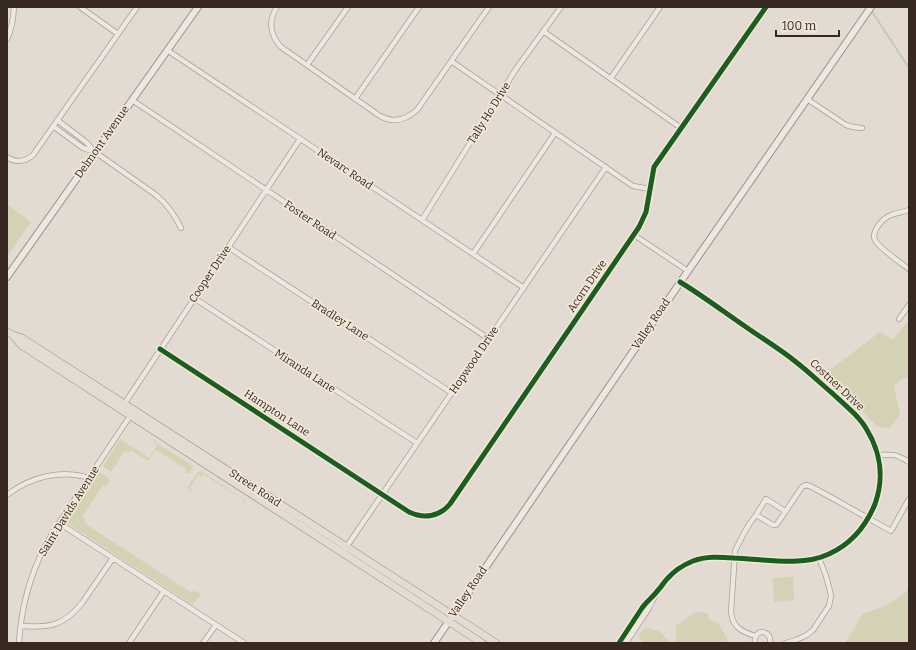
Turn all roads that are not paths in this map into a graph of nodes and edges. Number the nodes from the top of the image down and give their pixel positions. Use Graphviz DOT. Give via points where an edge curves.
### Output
graph roads {
  1 [pos="14,7"];
  2 [pos="80,7"];
  3 [pos="137,7"];
  4 [pos="198,7"];
  5 [pos="277,7"];
  6 [pos="348,7"];
  7 [pos="419,7"];
  8 [pos="489,7"];
  9 [pos="561,7"];
  10 [pos="660,7"];
  11 [pos="766,7"];
  12 [pos="871,7"];
  13 [pos="544,31"];
  14 [pos="118,34"];
  15 [pos="7,39"];
  16 [pos="167,50"];
  17 [pos="451,61"];
  18 [pos="307,65"];
  19 [pos="611,78"];
  20 [pos="500,95"];
  21 [pos="355,99"];
  22 [pos="807,99"];
  23 [pos="132,100"];
  24 [pos="57,120"];
  25 [pos="53,126"];
  26 [pos="682,128"];
  27 [pos="862,128"];
  28 [pos="555,133"];
  29 [pos="300,139"];
  30 [pos="95,152"];
  31 [pos="7,157"];
  32 [pos="606,167"];
  33 [pos="650,189"];
  34 [pos="266,190"];
  35 [pos="909,210"];
  36 [pos="422,220"];
  37 [pos="181,228"];
  38 [pos="634,235"];
  39 [pos="228,247"];
  40 [pos="473,254"];
  41 [pos="909,269"];
  42 [pos="688,271"];
  43 [pos="7,277"];
  44 [pos="680,282"];
  45 [pos="524,288"];
  46 [pos="194,298"];
  47 [pos="909,305"];
  48 [pos="899,319"];
  49 [pos="10,334"];
  50 [pos="489,339"];
  51 [pos="160,349"];
  52 [pos="452,393"];
  53 [pos="122,406"];
  54 [pos="132,413"];
  55 [pos="417,444"];
  56 [pos="878,455"];
  57 [pos="909,462"];
  58 [pos="89,478"];
  59 [pos="382,494"];
  60 [pos="7,495"];
  61 [pos="909,499"];
  62 [pos="785,511"];
  63 [pos="756,515"];
  64 [pos="869,518"];
  65 [pos="59,523"];
  66 [pos="344,550"];
  67 [pos="113,558"];
  68 [pos="735,558"];
  69 [pos="819,558"];
  70 [pos="659,590"];
  71 [pos="164,591"];
  72 [pos="450,618"];
  73 [pos="216,625"];
  74 [pos="21,626"];
  75 [pos="755,636"];
  76 [pos="19,643"];
  77 [pos="129,643"];
  78 [pos="204,643"];
  79 [pos="244,643"];
  80 [pos="434,643"];
  81 [pos="482,643"];
  82 [pos="496,643"];
  83 [pos="619,643"];
  84 [pos="626,643"];
  85 [pos="755,643"];
  86 [pos="770,643"];
  87 [pos="786,643"];
  1 -- 15 [label="street" via="14,19"];
  2 -- 14 [label="street"];
  3 -- 14 [label="street"];
  4 -- 16 [label="street, Delmont Avenue"];
  5 -- 18 [label="street" via="271,23 274,37 281,46"];
  6 -- 18 [label="street"];
  7 -- 21 [label="street"];
  8 -- 17 [label="street"];
  9 -- 13 [label="street, Tally Ho Drive"];
  10 -- 19 [label="street"];
  11 -- 26 [label="street, Acorn Drive"];
  12 -- 22 [label="street, Valley Road"];
  13 -- 19 [label="street"];
  13 -- 20 [label="street, Tally Ho Drive"];
  14 -- 24 [label="street"];
  16 -- 23 [label="street, Delmont Avenue"];
  16 -- 29 [label="street, Nevarc Road"];
  17 -- 20 [label="street"];
  17 -- 21 [label="street" via="417,110 404,119 383,118"];
  18 -- 21 [label="street"];
  19 -- 26 [label="street"];
  20 -- 28 [label="street"];
  20 -- 36 [label="street, Tally Ho Drive"];
  22 -- 27 [label="street" via="846,125"];
  22 -- 42 [label="street, Valley Road"];
  23 -- 30 [label="street, Delmont Avenue"];
  23 -- 34 [label="street, Foster Road"];
  24 -- 25 [label="street"];
  24 -- 30 [label="street"];
  25 -- 30 [label="street" via="83,148"];
  25 -- 31 [label="street" via="29,158 18,161"];
  26 -- 33 [label="street, Acorn Drive" via="654,167"];
  28 -- 32 [label="street"];
  28 -- 40 [label="street"];
  29 -- 34 [label="street, Cooper Drive"];
  29 -- 36 [label="street, Nevarc Road"];
  30 -- 37 [label="street" via="161,199 172,211"];
  30 -- 43 [label="street, Delmont Avenue"];
  32 -- 33 [label="street" via="633,186"];
  32 -- 45 [label="street, Hopwood Drive"];
  33 -- 38 [label="street, Acorn Drive" via="644,218"];
  34 -- 39 [label="street, Cooper Drive"];
  34 -- 50 [label="street, Foster Road"];
  35 -- 41 [label="street" via="884,219 874,235 880,246"];
  36 -- 40 [label="street, Nevarc Road"];
  38 -- 42 [label="street"];
  38 -- 59 [label="street, Acorn Drive" via="447,508 434,515 418,515"];
  39 -- 46 [label="street, Cooper Drive"];
  39 -- 52 [label="street, Bradley Lane"];
  40 -- 45 [label="street, Nevarc Road"];
  42 -- 44 [label="street, Valley Road"];
  44 -- 56 [label="street, Costner Drive" via="790,357 816,378 862,422"];
  44 -- 72 [label="street, Valley Road"];
  45 -- 50 [label="street, Hopwood Drive"];
  46 -- 51 [label="street, Cooper Drive"];
  46 -- 55 [label="street, Miranda Lane"];
  47 -- 48 [label="street"];
  49 -- 53 [label="main road, Street Road" via="22,338"];
  50 -- 52 [label="street, Hopwood Drive"];
  51 -- 53 [label="street, Cooper Drive"];
  51 -- 59 [label="street, Hampton Lane"];
  52 -- 55 [label="street, Hopwood Drive"];
  53 -- 54 [label="main road, Street Road"];
  54 -- 58 [label="street, Saint Davids Avenue"];
  54 -- 66 [label="main road, Street Road"];
  55 -- 59 [label="street, Hopwood Drive"];
  56 -- 57 [label="street" via="898,455"];
  56 -- 64 [label="street, Costner Drive" via="880,487"];
  58 -- 60 [label="street" via="68,474 52,475 29,482"];
  58 -- 65 [label="street, Saint Davids Avenue"];
  59 -- 66 [label="street, Hopwood Drive"];
  61 -- 64 [label="street" via="890,531"];
  62 -- 63 [label="street" via="775,525"];
  62 -- 63 [label="street" via="766,499"];
  62 -- 64 [label="street" via="806,485"];
  63 -- 68 [label="street" via="737,546"];
  64 -- 69 [label="street, Costner Drive" via="849,542"];
  65 -- 67 [label="street"];
  65 -- 74 [label="street, Saint Davids Avenue" via="44,549 32,578 25,598"];
  66 -- 72 [label="main road, Street Road"];
  67 -- 71 [label="street"];
  67 -- 74 [label="street" via="82,603 68,617 44,627"];
  68 -- 69 [label="street, Costner Drive" via="806,561"];
  68 -- 70 [label="street, Costner Drive" via="709,557 694,560 667,578"];
  68 -- 75 [label="street" via="732,617 737,627"];
  69 -- 87 [label="street" via="831,595 829,606 813,630"];
  70 -- 83 [label="street, Costner Drive" via="643,607"];
  70 -- 84 [label="street, Costner Drive"];
  71 -- 73 [label="street"];
  71 -- 77 [label="street"];
  72 -- 80 [label="street, Valley Road"];
  72 -- 81 [label="main road, Street Road"];
  72 -- 82 [label="main road, Street Road"];
  73 -- 78 [label="street"];
  73 -- 79 [label="street"];
  74 -- 76 [label="street, Saint Davids Avenue"];
  75 -- 85 [label="street"];
  75 -- 86 [label="street" via="765,632 770,637"];
}
